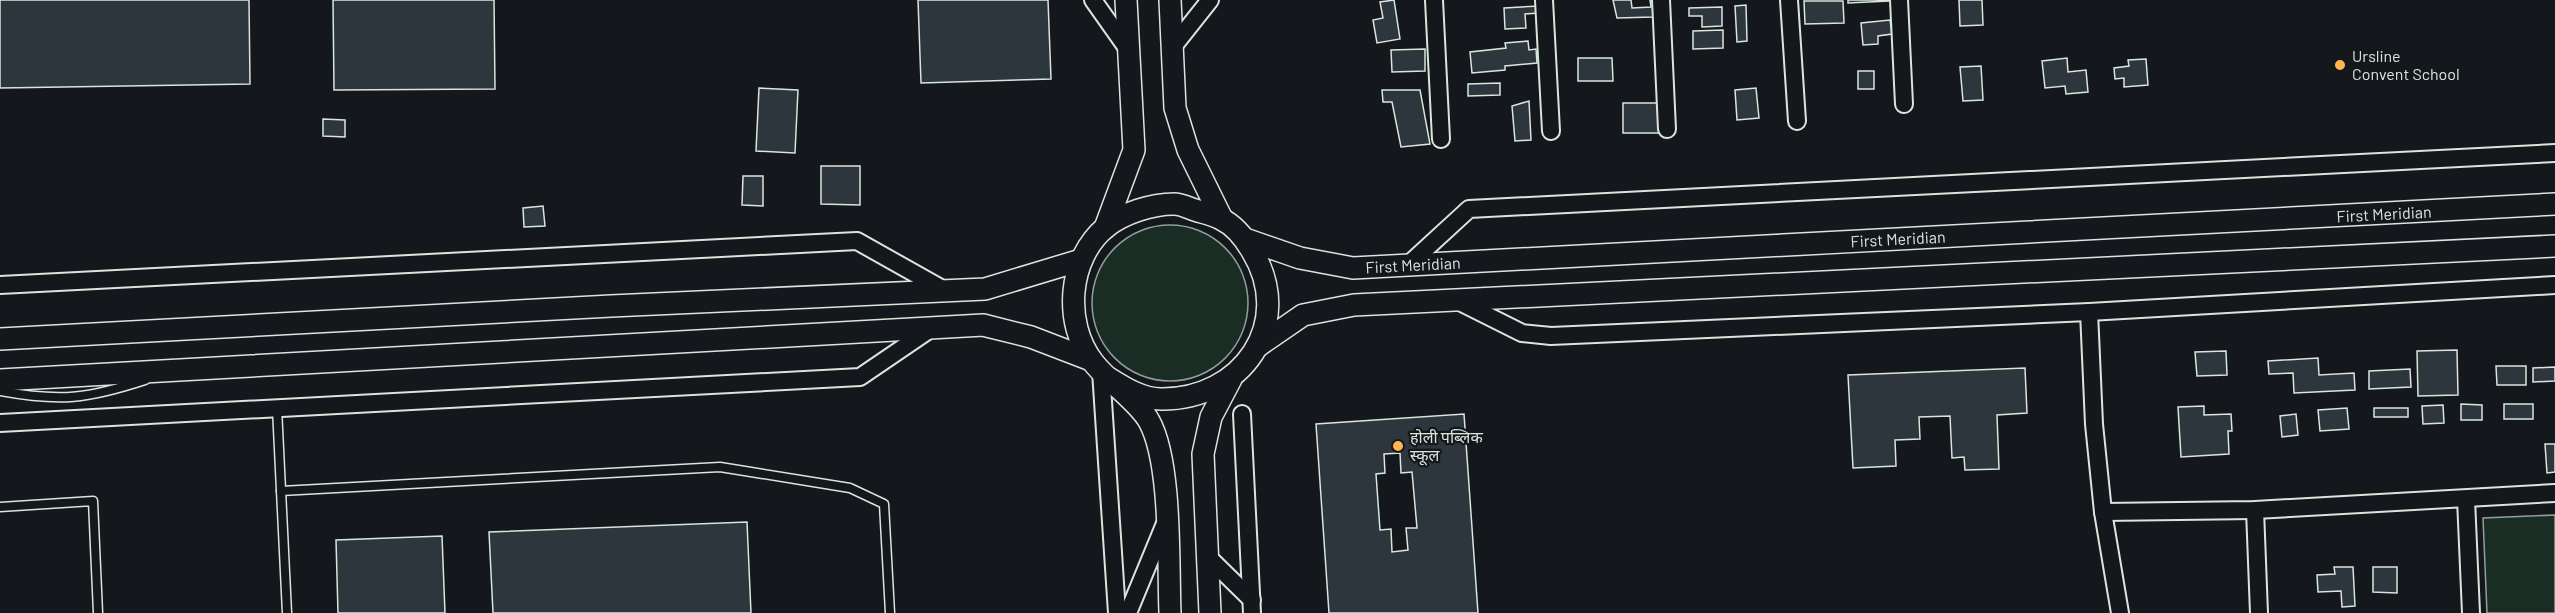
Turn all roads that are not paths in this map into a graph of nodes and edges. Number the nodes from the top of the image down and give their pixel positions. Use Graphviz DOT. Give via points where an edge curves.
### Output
graph roads {
  1 [pos="1093,0"];
  2 [pos="1126,0"];
  3 [pos="1170,0"];
  4 [pos="1210,0"];
  5 [pos="1434,0"];
  6 [pos="1544,0"];
  7 [pos="1661,0"];
  8 [pos="1789,0"];
  9 [pos="1899,0"];
  10 [pos="1172,48"];
  11 [pos="1129,51"];
  12 [pos="1904,104"];
  13 [pos="1797,121"];
  14 [pos="1667,129"];
  15 [pos="1551,131"];
  16 [pos="1441,139"];
  17 [pos="2555,153"];
  18 [pos="2555,204"];
  19 [pos="1222,219"];
  20 [pos="1105,228"];
  21 [pos="1245,239"];
  22 [pos="2555,246"];
  23 [pos="1081,260"];
  24 [pos="1408,266"];
  25 [pos="0,285"];
  26 [pos="2555,285"];
  27 [pos="946,291"];
  28 [pos="1456,300"];
  29 [pos="2089,312"];
  30 [pos="933,327"];
  31 [pos="0,339"];
  32 [pos="1258,346"];
  33 [pos="174,370"];
  34 [pos="1100,370"];
  35 [pos="1231,379"];
  36 [pos="0,380"];
  37 [pos="0,391"];
  38 [pos="277,408"];
  39 [pos="1242,414"];
  40 [pos="0,423"];
  41 [pos="281,491"];
  42 [pos="2555,493"];
  43 [pos="2466,499"];
  44 [pos="0,507"];
  45 [pos="2255,510"];
  46 [pos="2103,512"];
  47 [pos="1166,521"];
  48 [pos="1207,556"];
  49 [pos="1252,606"];
  50 [pos="98,613"];
  51 [pos="287,613"];
  52 [pos="890,613"];
  53 [pos="1117,613"];
  54 [pos="1128,613"];
  55 [pos="1170,613"];
  56 [pos="1210,613"];
  57 [pos="2120,613"];
  58 [pos="2259,613"];
  59 [pos="2471,613"];
  1 -- 11 [label="street"];
  2 -- 11 [label="street"];
  3 -- 10 [label="street"];
  4 -- 10 [label="street"];
  5 -- 16 [label="street"];
  6 -- 15 [label="street"];
  7 -- 14 [label="street"];
  8 -- 13 [label="street"];
  9 -- 12 [label="street"];
  10 -- 19 [label="street" via="1175,108 1188,150"];
  11 -- 20 [label="street" via="1134,150"];
  17 -- 24 [label="street" via="1469,209"];
  18 -- 24 [label="street, First Meridian"];
  19 -- 20 [label="street" via="1175,204 1128,213"];
  19 -- 21 [label="street"];
  20 -- 23 [label="street"];
  21 -- 24 [label="street, First Meridian" via="1300,258 1353,268"];
  21 -- 32 [label="street" via="1261,265 1268,297 1264,332"];
  22 -- 28 [label="street"];
  23 -- 27 [label="street" via="985,289"];
  23 -- 34 [label="street" via="1072,295 1079,339"];
  25 -- 27 [label="street" via="857,241"];
  26 -- 29 [label="street"];
  27 -- 31 [label="street"];
  28 -- 29 [label="street" via="1522,333 1538,336"];
  28 -- 32 [label="street" via="1354,305 1303,315"];
  29 -- 46 [label="street"];
  30 -- 33 [label="street"];
  30 -- 34 [label="street" via="983,325 1031,337"];
  30 -- 38 [label="street" via="860,376"];
  32 -- 35 [label="street"];
  33 -- 36 [label="street"];
  33 -- 37 [label="lane" via="96,396 42,399"];
  34 -- 35 [label="street" via="1132,393 1159,399 1199,396"];
  34 -- 47 [label="street" via="1149,420 1162,465"];
  34 -- 53 [label="street"];
  35 -- 48 [label="street" via="1211,417 1203,454"];
  38 -- 40 [label="street"];
  38 -- 41 [label="lane"];
  39 -- 49 [label="street"];
  41 -- 51 [label="lane"];
  41 -- 52 [label="lane" via="720,467 850,488 884,504"];
  42 -- 43 [label="street"];
  43 -- 45 [label="street"];
  43 -- 59 [label="street"];
  44 -- 50 [label="lane" via="93,501"];
  45 -- 46 [label="street"];
  45 -- 58 [label="street"];
  46 -- 57 [label="street"];
  47 -- 54 [label="street"];
  47 -- 55 [label="street"];
  48 -- 49 [label="street"];
  48 -- 56 [label="street"];
}
